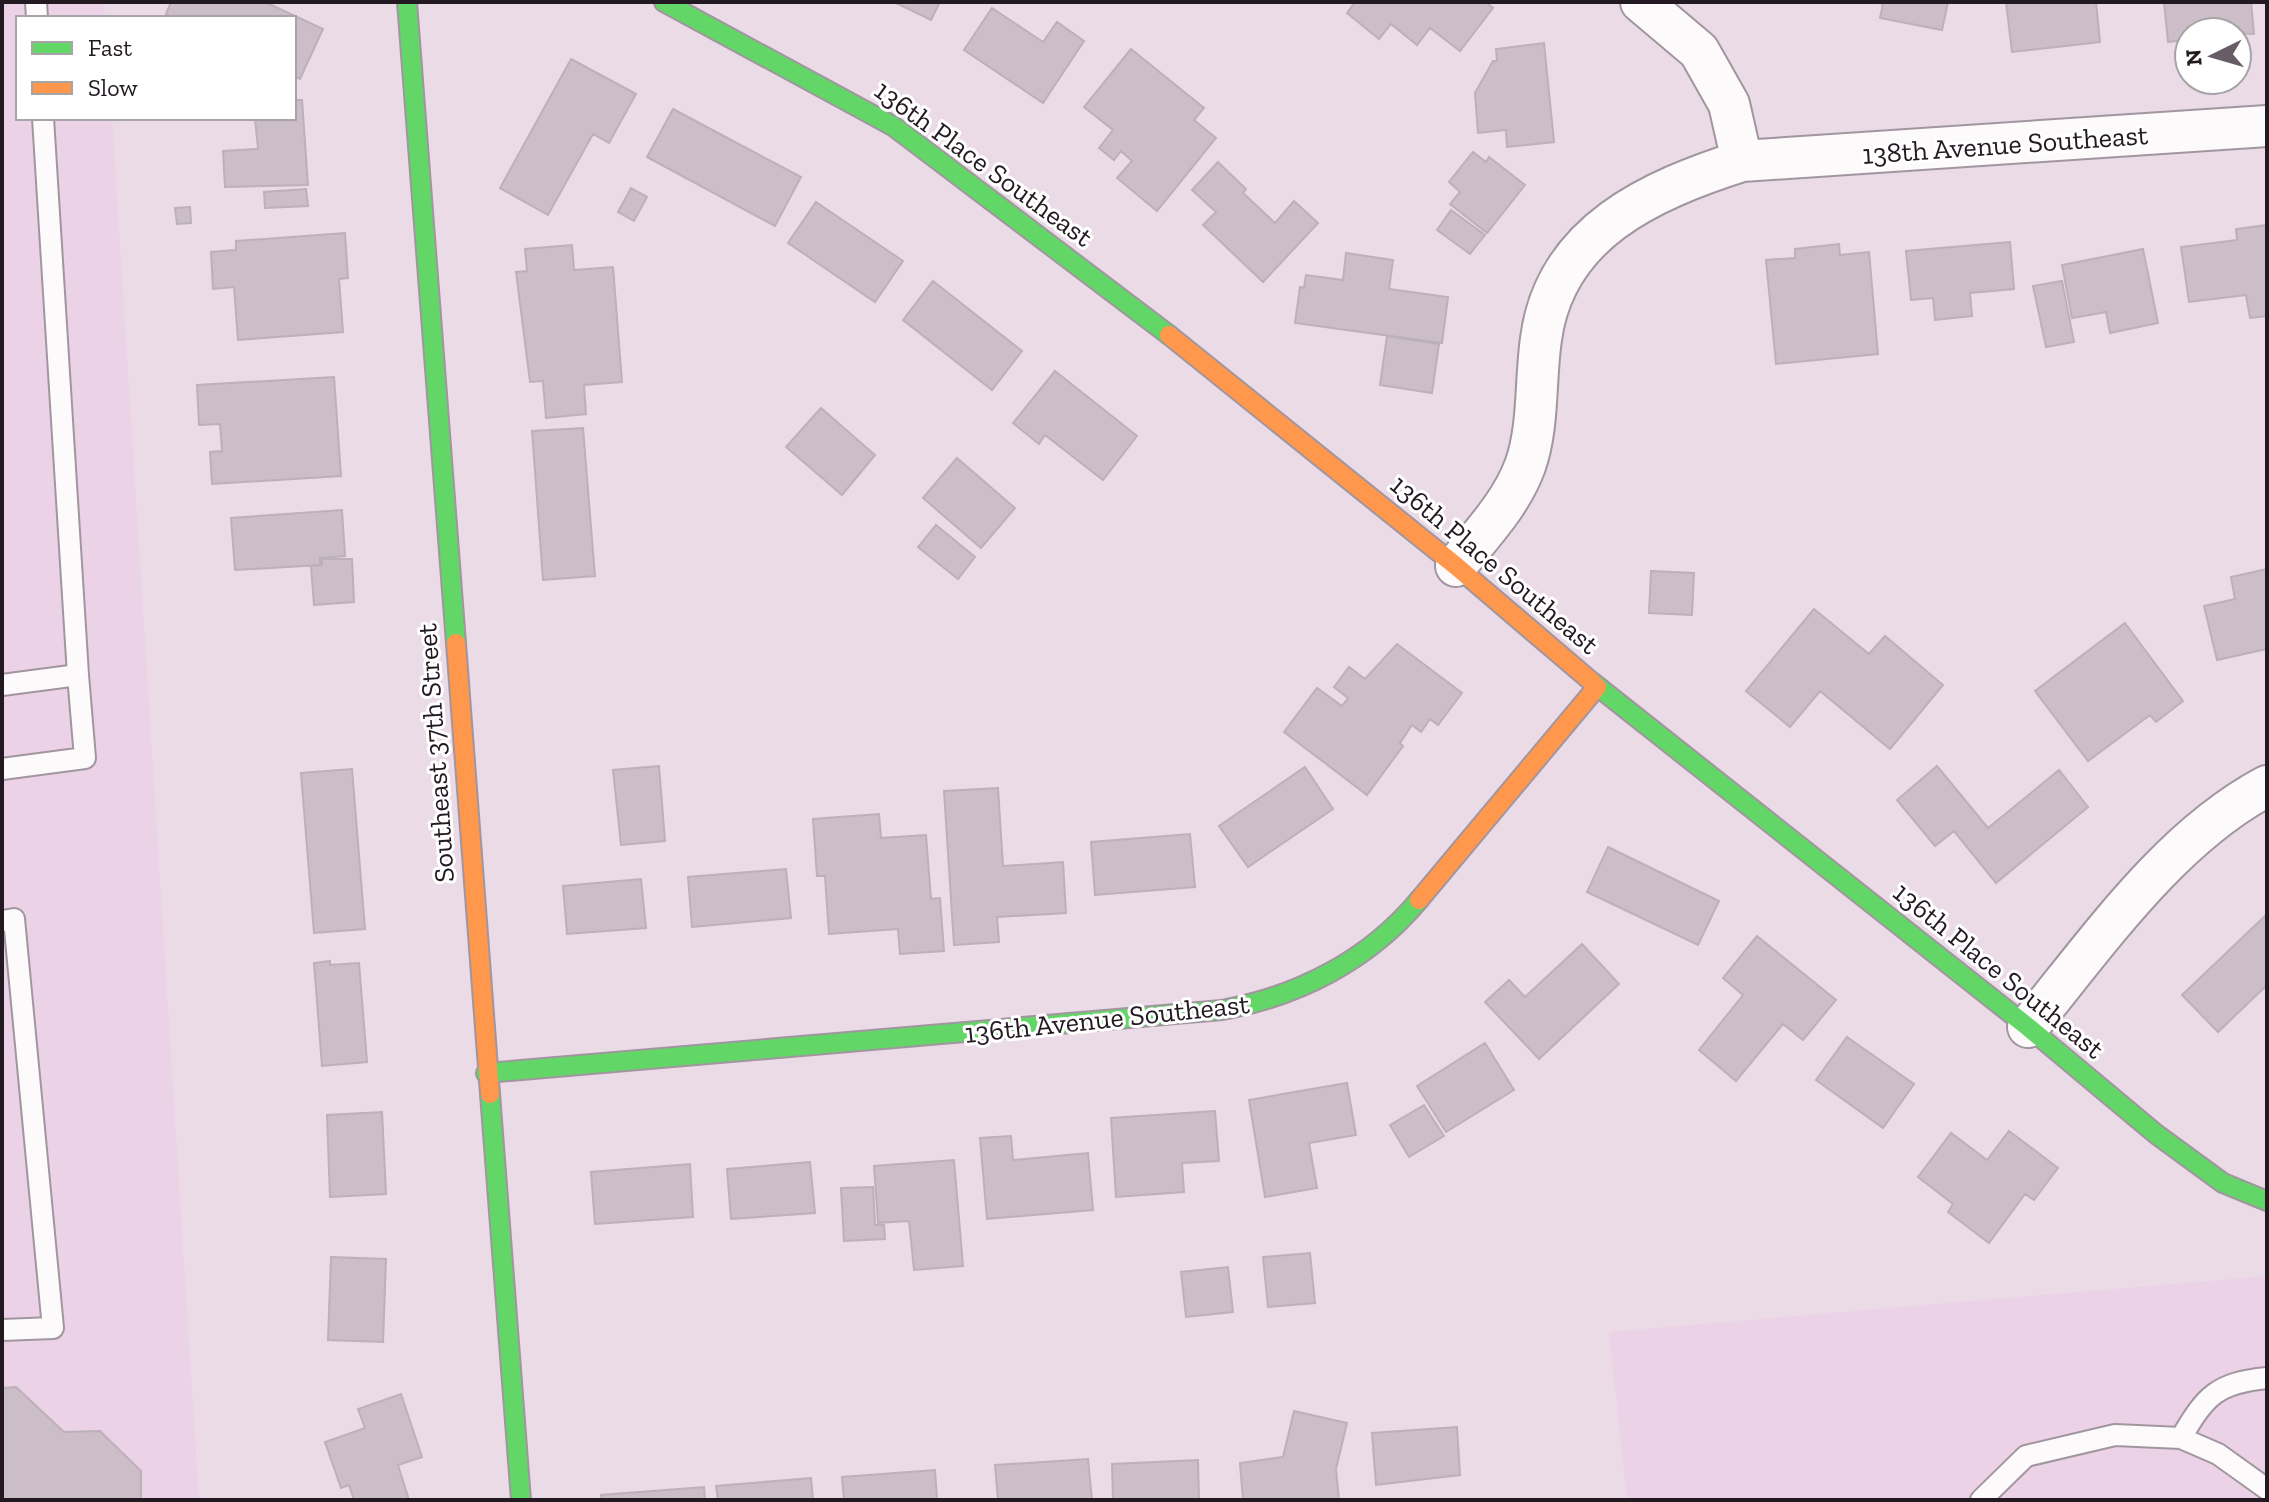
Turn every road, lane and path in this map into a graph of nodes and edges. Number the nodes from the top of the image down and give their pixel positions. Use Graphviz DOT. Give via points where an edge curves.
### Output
graph roads {
  1 [pos="407,2"];
  2 [pos="664,2"];
  3 [pos="1641,2"];
  4 [pos="43,120"];
  5 [pos="2267,126"];
  6 [pos="1742,161"];
  7 [pos="1456,566"];
  8 [pos="78,675"];
  9 [pos="2,685"];
  10 [pos="1597,687"];
  11 [pos="2,769"];
  12 [pos="2267,786"];
  13 [pos="2,921"];
  14 [pos="2028,1027"];
  15 [pos="486,1073"];
  16 [pos="2267,1201"];
  17 [pos="2,1330"];
  18 [pos="2267,1378"];
  19 [pos="2181,1438"];
  20 [pos="2267,1489"];
  21 [pos="521,1500"];
  22 [pos="1981,1500"];
  1 -- 15 [label="street, Southeast 37th Street"];
  2 -- 7 [label="street, 136th Place Southeast" via="893,126 1105,284"];
  3 -- 6 [label="street" via="1699,51 1729,104"];
  4 -- 8 [label="lane"];
  5 -- 6 [label="street, 138th Avenue Southeast"];
  6 -- 7 [label="street, 138th Avenue Southeast" via="1636,203 1594,234 1552,297 1541,334 1526,464 1498,514"];
  7 -- 10 [label="street, 136th Place Southeast"];
  8 -- 9 [label="lane"];
  8 -- 11 [label="lane" via="85,758"];
  10 -- 14 [label="street, 136th Place Southeast"];
  10 -- 15 [label="street, 136th Avenue Southeast" via="1399,924 1349,962 1265,1002 1222,1010"];
  12 -- 14 [label="street" via="2185,842"];
  13 -- 17 [label="lane" via="14,919 53,1328"];
  14 -- 16 [label="street, 136th Place Southeast" via="2223,1183"];
  15 -- 21 [label="street, Southeast 37th Street"];
  18 -- 19 [label="lane" via="2233,1381 2217,1389 2197,1409"];
  19 -- 20 [label="lane" via="2218,1454"];
  19 -- 22 [label="lane" via="2115,1435 2026,1456"];
}
